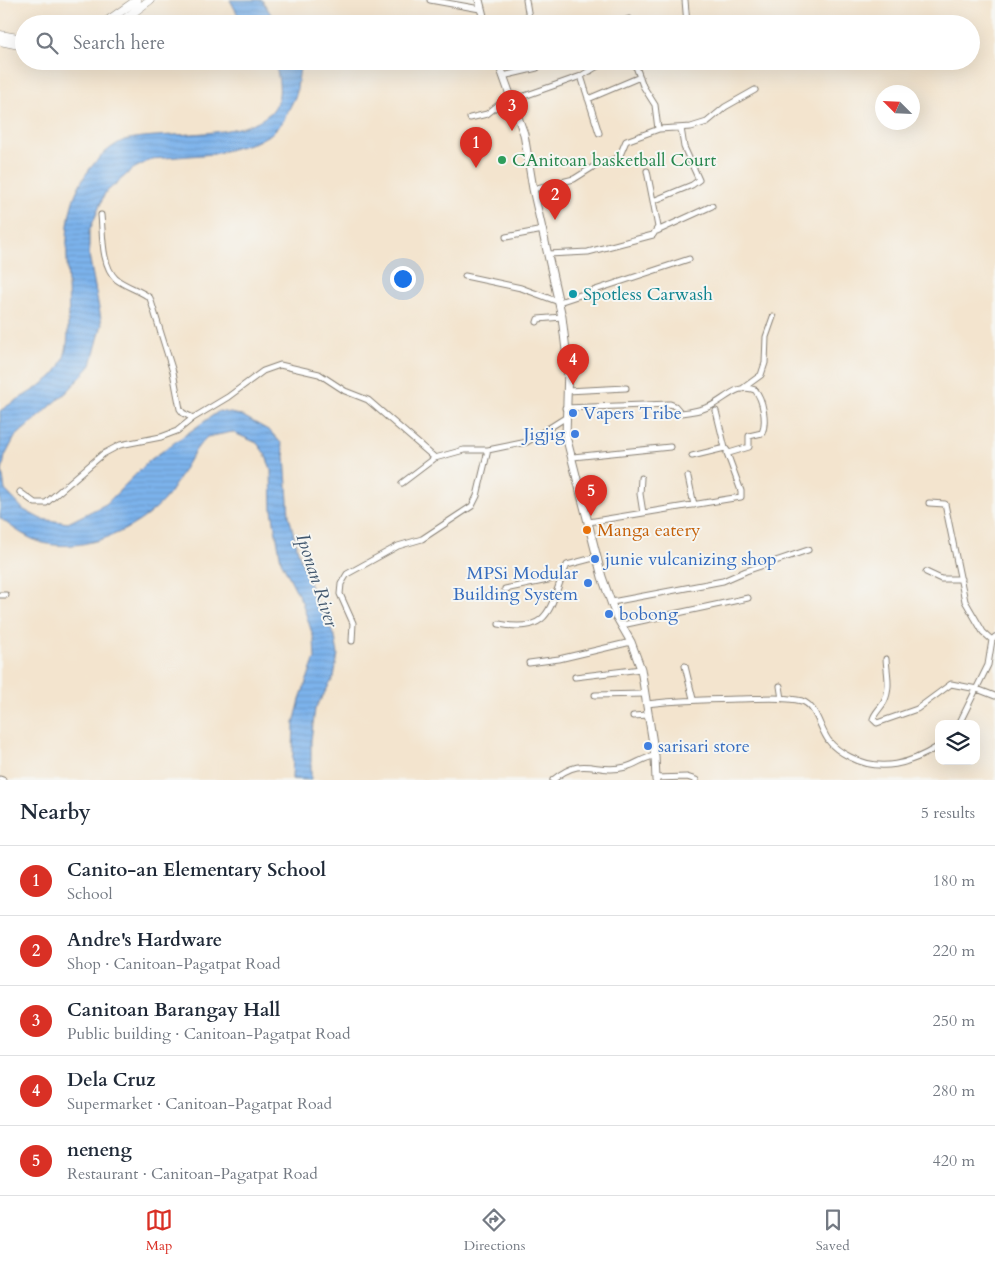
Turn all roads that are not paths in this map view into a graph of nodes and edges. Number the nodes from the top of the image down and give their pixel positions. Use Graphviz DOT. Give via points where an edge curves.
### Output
graph roads {
  1 [pos="137,0"];
  2 [pos="150,0"];
  3 [pos="430,0"];
  4 [pos="479,0"];
  5 [pos="526,0"];
  6 [pos="685,0"];
  7 [pos="480,9"];
  8 [pos="116,15"];
  9 [pos="130,15"];
  10 [pos="482,15"];
  11 [pos="528,15"];
  12 [pos="686,15"];
  13 [pos="0,35"];
  14 [pos="15,38"];
  15 [pos="0,41"];
  16 [pos="15,44"];
  17 [pos="501,70"];
  18 [pos="528,70"];
  19 [pos="637,70"];
  20 [pos="590,71"];
  21 [pos="503,76"];
  22 [pos="581,76"];
  23 [pos="640,77"];
  24 [pos="755,90"];
  25 [pos="512,98"];
  26 [pos="588,99"];
  27 [pos="470,118"];
  28 [pos="681,128"];
  29 [pos="658,129"];
  30 [pos="599,133"];
  31 [pos="647,171"];
  32 [pos="533,189"];
  33 [pos="653,201"];
  34 [pos="712,206"];
  35 [pos="101,215"];
  36 [pos="542,230"];
  37 [pos="657,231"];
  38 [pos="506,237"];
  39 [pos="548,254"];
  40 [pos="689,259"];
  41 [pos="465,276"];
  42 [pos="558,302"];
  43 [pos="562,317"];
  44 [pos="773,317"];
  45 [pos="537,322"];
  46 [pos="626,388"];
  47 [pos="567,391"];
  48 [pos="739,391"];
  49 [pos="565,408"];
  50 [pos="716,411"];
  51 [pos="193,418"];
  52 [pos="565,418"];
  53 [pos="670,446"];
  54 [pos="488,450"];
  55 [pos="726,450"];
  56 [pos="692,456"];
  57 [pos="573,457"];
  58 [pos="435,458"];
  59 [pos="688,477"];
  60 [pos="641,478"];
  61 [pos="402,483"];
  62 [pos="20,492"];
  63 [pos="929,503"];
  64 [pos="694,505"];
  65 [pos="642,513"];
  66 [pos="589,522"];
  67 [pos="808,550"];
  68 [pos="597,557"];
  69 [pos="926,572"];
  70 [pos="562,577"];
  71 [pos="961,579"];
  72 [pos="505,589"];
  73 [pos="748,598"];
  74 [pos="612,602"];
  75 [pos="499,624"];
  76 [pos="622,625"];
  77 [pos="994,639"];
  78 [pos="352,641"];
  79 [pos="630,642"];
  80 [pos="886,658"];
  81 [pos="529,663"];
  82 [pos="684,666"];
  83 [pos="641,669"];
  84 [pos="576,677"];
  85 [pos="780,686"];
  86 [pos="977,689"];
  87 [pos="645,694"];
  88 [pos="595,695"];
  89 [pos="995,696"];
  90 [pos="782,698"];
  91 [pos="693,699"];
  92 [pos="647,704"];
  93 [pos="648,714"];
  94 [pos="633,716"];
  95 [pos="961,720"];
  96 [pos="935,748"];
  97 [pos="655,756"];
  98 [pos="656,779"];
  99 [pos="553,780"];
  100 [pos="696,780"];
  1 -- 8 [label="main road"];
  2 -- 9 [label="main road"];
  3 -- 7 [label="street"];
  4 -- 7 [label="street"];
  5 -- 11 [label="street"];
  6 -- 12 [label="street"];
  7 -- 10 [label="street"];
  13 -- 14 [label="main road"];
  15 -- 16 [label="main road"];
  17 -- 21 [label="street"];
  18 -- 21 [label="street"];
  19 -- 23 [label="street"];
  20 -- 22 [label="street"];
  21 -- 25 [label="street"];
  22 -- 25 [label="street"];
  22 -- 26 [label="street"];
  23 -- 26 [label="street"];
  23 -- 29 [label="street" via="655,105"];
  24 -- 28 [label="street" via="707,122"];
  25 -- 27 [label="street" via="487,114"];
  25 -- 32 [label="street" via="524,134"];
  26 -- 30 [label="street"];
  28 -- 29 [label="street"];
  28 -- 33 [label="street" via="684,148 699,180"];
  29 -- 32 [label="street" via="626,141 619,157 574,179"];
  31 -- 33 [label="street"];
  32 -- 36 [label="street"];
  33 -- 37 [label="street"];
  34 -- 37 [label="street"];
  35 -- 51 [label="street" via="110,272 150,298 173,372 180,409"];
  36 -- 38 [label="street"];
  36 -- 39 [label="street"];
  37 -- 39 [label="street" via="648,237 588,252"];
  39 -- 42 [label="street"];
  40 -- 42 [label="street"];
  41 -- 42 [label="street" via="521,288"];
  42 -- 43 [label="street"];
  43 -- 45 [label="street" via="538,319"];
  43 -- 47 [label="street" via="567,350"];
  44 -- 48 [label="street" via="766,337 761,375"];
  46 -- 47 [label="street"];
  47 -- 49 [label="street"];
  48 -- 49 [label="street" via="728,394 710,407 686,413 670,404"];
  48 -- 55 [label="street" via="752,388 758,393 764,426 762,433 749,436 749,448"];
  49 -- 52 [label="street"];
  50 -- 55 [label="street"];
  51 -- 58 [label="street" via="269,367 288,365 326,377 345,391 368,400"];
  51 -- 62 [label="street" via="170,434 109,450 92,461 46,503 35,503"];
  52 -- 54 [label="street" via="528,442"];
  52 -- 57 [label="street" via="566,436"];
  53 -- 57 [label="street"];
  54 -- 58 [label="street" via="469,449"];
  54 -- 78 [label="street" via="472,506 422,539 398,546 347,574 340,584 340,594 353,623"];
  55 -- 56 [label="street"];
  55 -- 64 [label="street" via="741,497"];
  57 -- 66 [label="street"];
  58 -- 61 [label="street"];
  59 -- 64 [label="street"];
  60 -- 65 [label="street"];
  63 -- 71 [label="street" via="945,504"];
  64 -- 65 [label="street"];
  65 -- 66 [label="street"];
  66 -- 68 [label="street"];
  67 -- 74 [label="street" via="723,581"];
  68 -- 70 [label="street" via="567,564"];
  68 -- 74 [label="street"];
  69 -- 71 [label="street" via="940,579"];
  70 -- 72 [label="street"];
  70 -- 75 [label="street" via="550,611 542,620 523,626"];
  71 -- 77 [label="street" via="968,606 983,632"];
  73 -- 76 [label="street"];
  74 -- 76 [label="street"];
  76 -- 79 [label="street"];
  77 -- 86 [label="street" via="988,665"];
  79 -- 81 [label="street"];
  79 -- 83 [label="street"];
  80 -- 86 [label="street" via="889,688 882,706 874,715 877,722 917,709 951,684"];
  82 -- 91 [label="street"];
  83 -- 84 [label="street"];
  83 -- 87 [label="street"];
  85 -- 90 [label="street"];
  86 -- 89 [label="street"];
  86 -- 95 [label="street"];
  87 -- 88 [label="street"];
  87 -- 92 [label="street"];
  90 -- 91 [label="street"];
  90 -- 96 [label="street" via="804,702 812,708 833,746 871,766 884,767"];
  91 -- 92 [label="street"];
  92 -- 93 [label="street"];
  93 -- 94 [label="street"];
  93 -- 97 [label="street"];
  97 -- 98 [label="street"];
  97 -- 99 [label="street" via="644,757 628,767 576,766"];
  98 -- 100 [label="street" via="687,777"];
}
